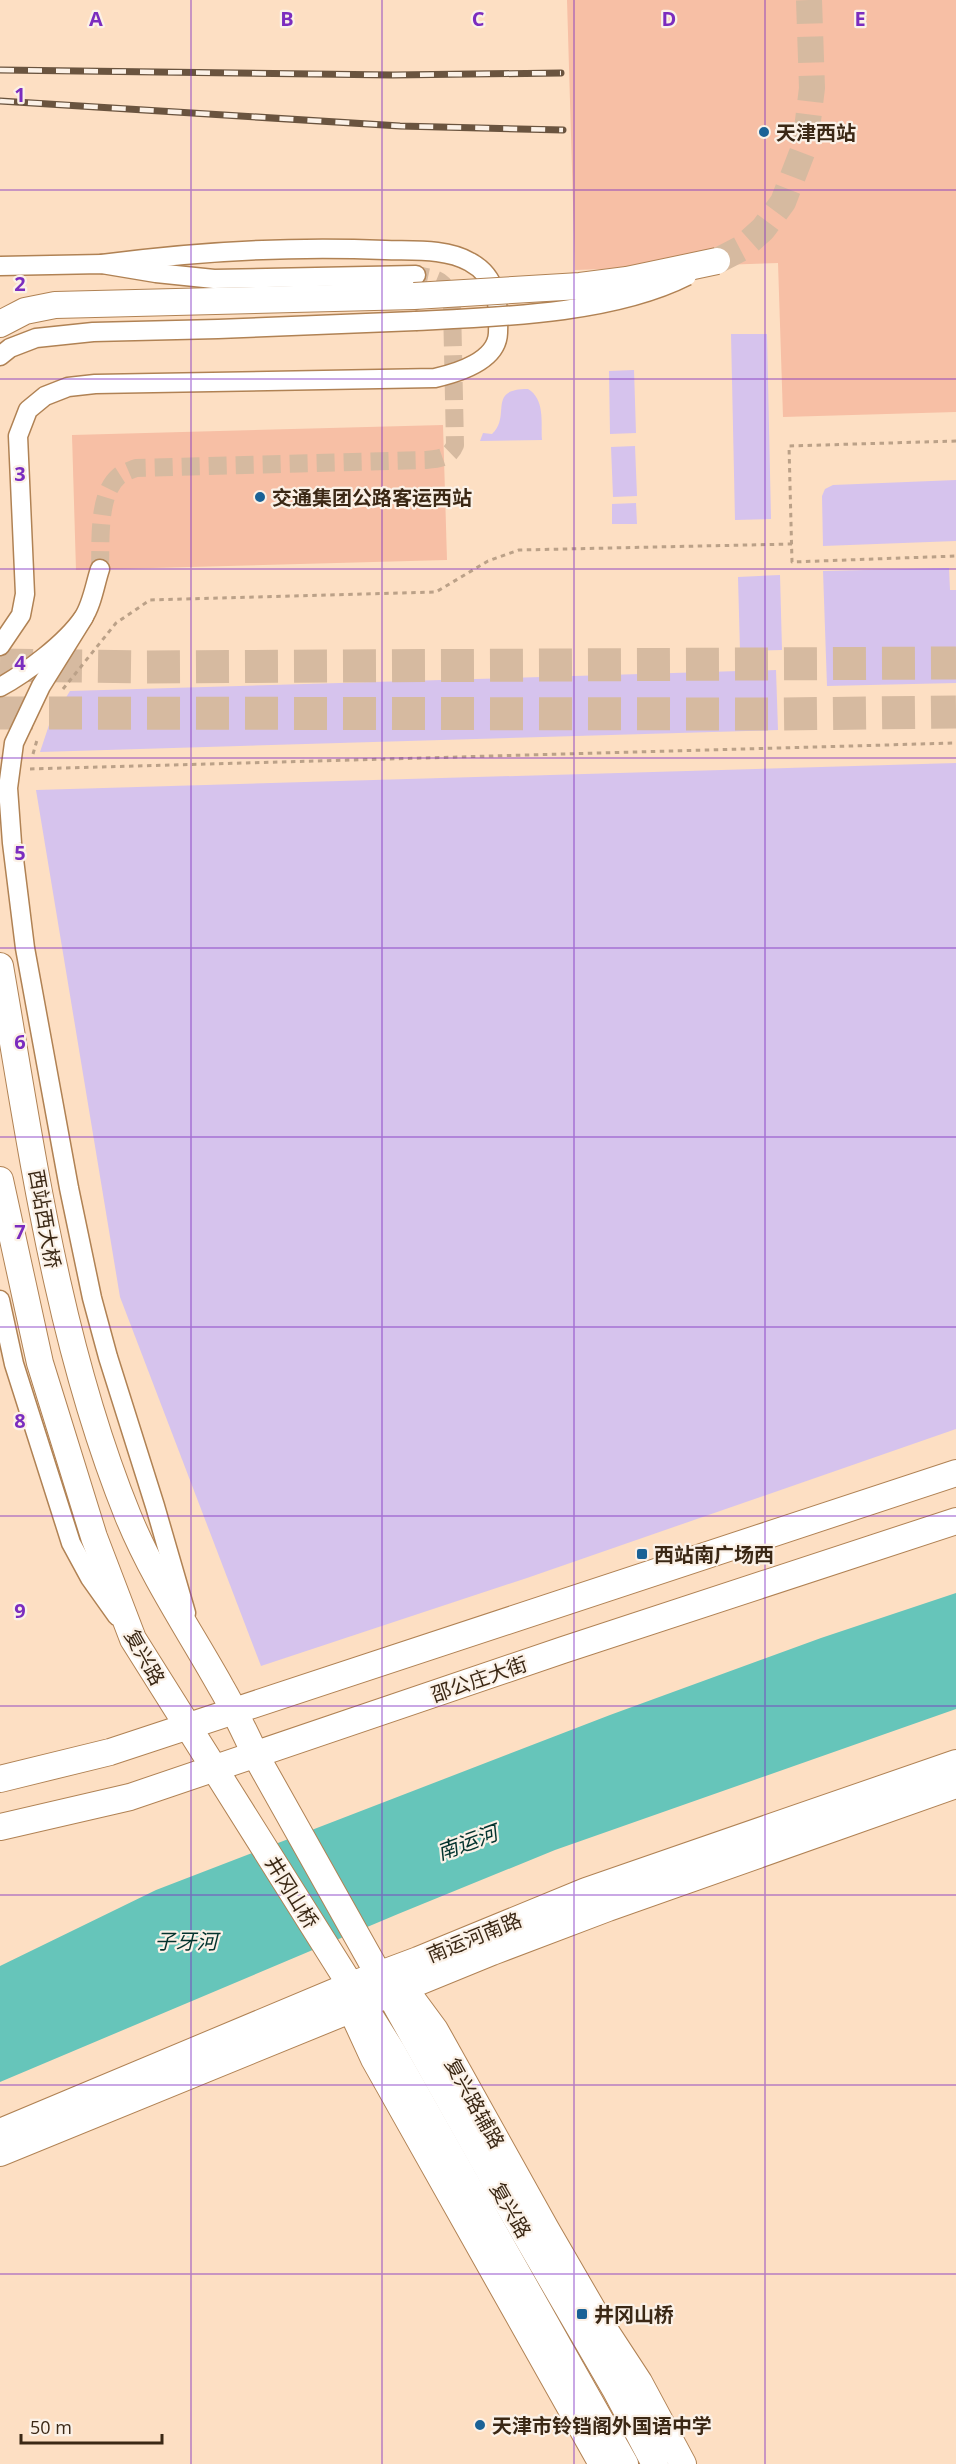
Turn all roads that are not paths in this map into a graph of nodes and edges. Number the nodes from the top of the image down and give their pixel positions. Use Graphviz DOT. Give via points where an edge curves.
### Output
graph roads {
  1 [pos="717,261"];
  2 [pos="102,264"];
  3 [pos="0,266"];
  4 [pos="416,275"];
  5 [pos="0,324"];
  6 [pos="0,356"];
  7 [pos="99,569"];
  8 [pos="84,617"];
  9 [pos="0,646"];
  10 [pos="0,687"];
  11 [pos="6,844"];
  12 [pos="0,966"];
  13 [pos="0,1180"];
  14 [pos="0,1300"];
  15 [pos="956,1473"];
  16 [pos="75,1482"];
  17 [pos="956,1521"];
  18 [pos="133,1639"];
  19 [pos="194,1641"];
  20 [pos="234,1710"];
  21 [pos="185,1725"];
  22 [pos="256,1756"];
  23 [pos="956,1763"];
  24 [pos="216,1768"];
  25 [pos="0,1779"];
  26 [pos="956,1785"];
  27 [pos="246,1817"];
  28 [pos="0,1827"];
  29 [pos="385,1977"];
  30 [pos="351,1991"];
  31 [pos="0,2132"];
  32 [pos="0,2153"];
  33 [pos="602,2464"];
  34 [pos="625,2464"];
  35 [pos="655,2464"];
  36 [pos="683,2464"];
  1 -- 5 [label="street, bridge" via="580,286 414,296 55,304 25,311"];
  1 -- 6 [label="street, bridge" via="645,292 548,311 447,319 93,332 36,338"];
  2 -- 3 [label="street"];
  2 -- 4 [label="street" via="214,279"];
  2 -- 9 [label="street" via="215,250 317,247 432,251 470,261 487,276 496,290 498,336 489,352 473,366 435,378 95,384 68,387 45,396 28,410 18,436 25,594 21,615"];
  7 -- 8 [label="street"];
  8 -- 10 [label="street" via="57,645"];
  8 -- 11 [label="street" via="41,686 15,743"];
  11 -- 19 [label="street" via="92,1298"];
  12 -- 19 [label="street, 西站西大桥" via="56,1276 87,1403 109,1468 159,1581"];
  13 -- 16 [label="street, 西站西大桥" via="40,1363"];
  14 -- 18 [label="street" via="14,1364 71,1543 90,1578"];
  15 -- 20 [label="street"];
  16 -- 18 [label="street, 复兴路"];
  17 -- 22 [label="street, 邵公庄大街"];
  18 -- 21 [label="street, 复兴路"];
  19 -- 20 [label="street"];
  20 -- 21 [label="street"];
  20 -- 22 [label="street"];
  21 -- 24 [label="street, 复兴路"];
  21 -- 25 [label="street" via="110,1752"];
  22 -- 24 [label="street, 邵公庄大街"];
  22 -- 29 [label="street, 井冈山桥"];
  23 -- 29 [label="street, 南运河南路" via="586,1891"];
  24 -- 27 [label="street, 复兴路"];
  24 -- 28 [label="street, 邵公庄大街" via="130,1797"];
  26 -- 29 [label="street, 南运河南路" via="608,1908"];
  27 -- 30 [label="street, 井冈山桥"];
  29 -- 30 [label="street, 南运河南路"];
  29 -- 35 [label="street, 复兴路"];
  29 -- 36 [label="street, 复兴路辅路" via="435,2030"];
  30 -- 31 [label="street, 南运河南路"];
  30 -- 32 [label="street, 南运河南路"];
  30 -- 33 [label="street" via="374,2059"];
  30 -- 34 [label="street, 复兴路"];
}
